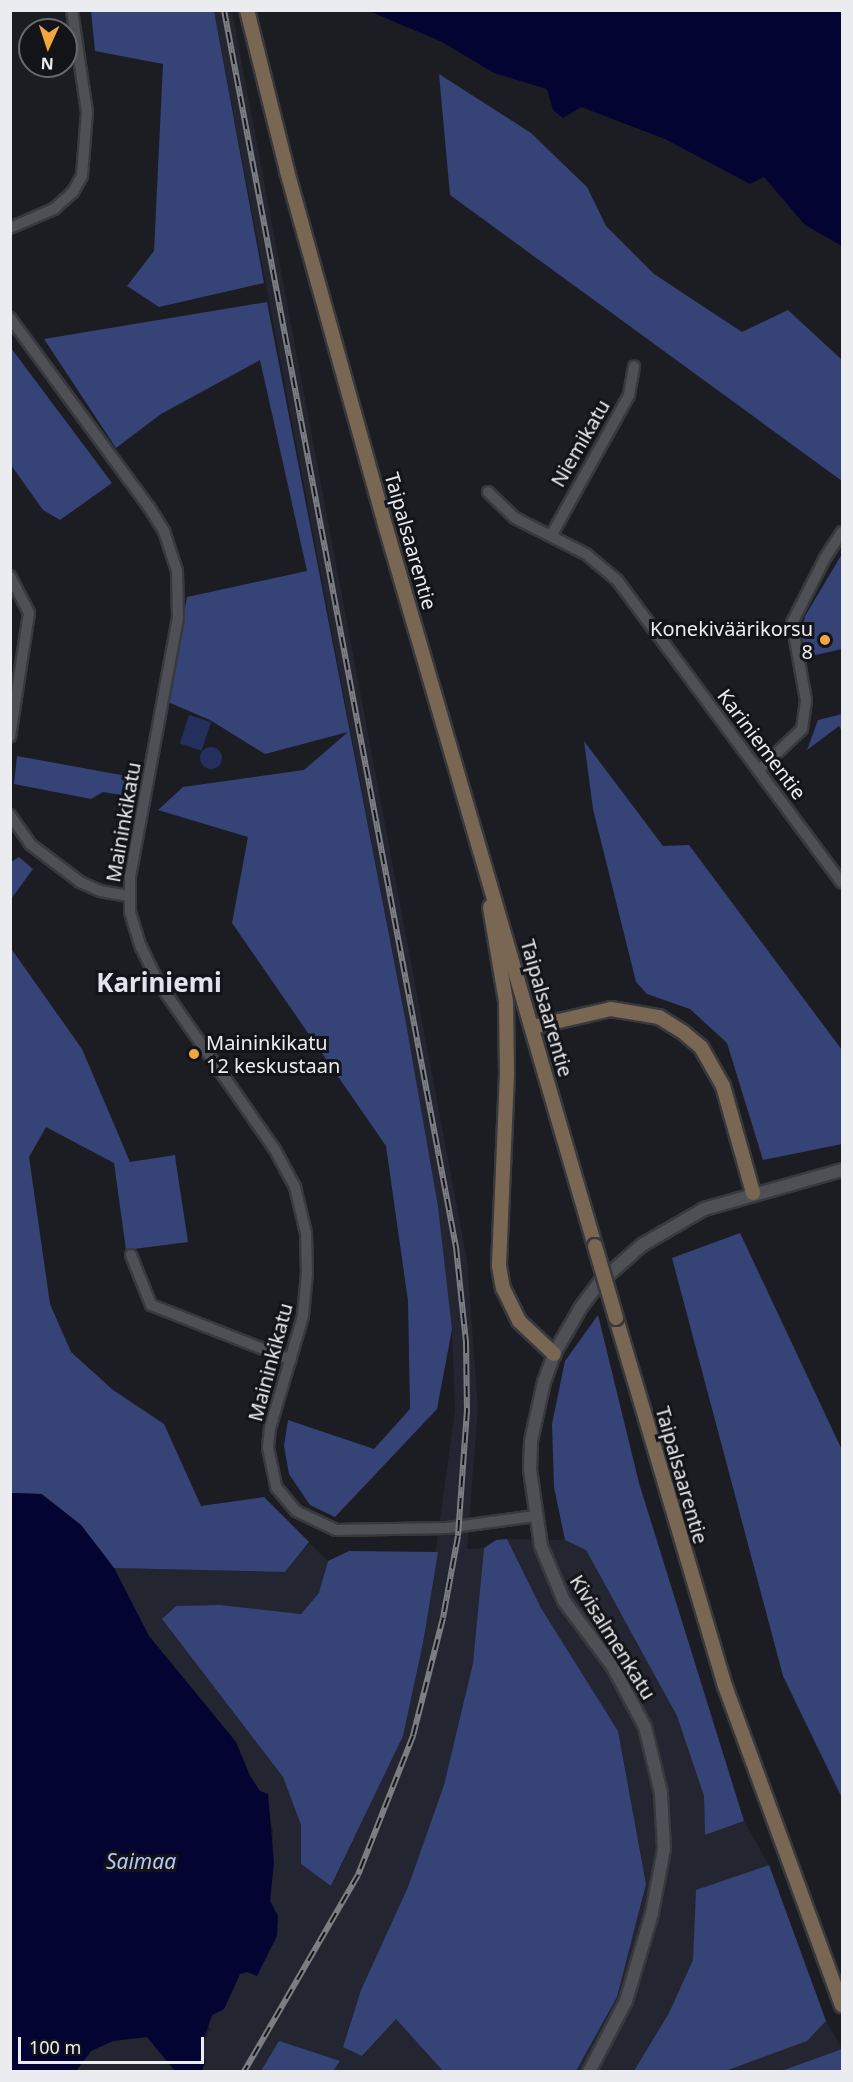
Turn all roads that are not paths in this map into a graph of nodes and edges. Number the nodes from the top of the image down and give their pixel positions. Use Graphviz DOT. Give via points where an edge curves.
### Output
graph roads {
  1 [pos="72,10"];
  2 [pos="247,10"];
  3 [pos="10,228"];
  4 [pos="10,318"];
  5 [pos="634,366"];
  6 [pos="488,492"];
  7 [pos="843,532"];
  8 [pos="551,536"];
  9 [pos="10,576"];
  10 [pos="15,689"];
  11 [pos="10,736"];
  12 [pos="759,770"];
  13 [pos="467,800"];
  14 [pos="10,815"];
  15 [pos="843,883"];
  16 [pos="129,896"];
  17 [pos="533,1027"];
  18 [pos="843,1170"];
  19 [pos="753,1193"];
  20 [pos="131,1255"];
  21 [pos="554,1354"];
  22 [pos="291,1360"];
  23 [pos="535,1516"];
  24 [pos="843,2005"];
  25 [pos="588,2072"];
  1 -- 3 [label="street" via="87,112 82,176 73,192 54,209"];
  2 -- 13 [label="main road, Taipalsaarentie" via="317,280"];
  4 -- 16 [label="street, Maininkikatu" via="149,507 164,531 177,571 178,618"];
  5 -- 8 [label="street, Niemikatu" via="629,395"];
  6 -- 8 [label="street, Kariniementie" via="515,518"];
  7 -- 12 [label="street" via="792,623 806,700 802,729"];
  8 -- 12 [label="street, Kariniementie" via="586,554 617,580"];
  9 -- 10 [label="street" via="29,613"];
  10 -- 11 [label="street"];
  12 -- 15 [label="street, Kariniementie"];
  13 -- 17 [label="main road, Taipalsaarentie"];
  13 -- 21 [label="main road" via="502,965 506,1002 501,1277 519,1322"];
  14 -- 16 [label="street" via="30,844 80,882 100,891"];
  16 -- 22 [label="street, Maininkikatu" via="134,929 153,974 274,1148 295,1186 306,1233 307,1273 303,1316"];
  17 -- 19 [label="main road" via="611,1009 659,1017 683,1032 700,1047 723,1086"];
  17 -- 24 [label="main road, Taipalsaarentie, bridge" via="725,1686"];
  18 -- 19 [label="street, Kivisalmenkatu"];
  19 -- 21 [label="street, Kivisalmenkatu" via="682,1219 635,1250 599,1283"];
  20 -- 22 [label="street" via="151,1305"];
  21 -- 23 [label="street, Kivisalmenkatu" via="531,1441"];
  22 -- 23 [label="street, Maininkikatu" via="270,1428 268,1448 276,1486 310,1520 336,1530 394,1532"];
  23 -- 25 [label="street, Kivisalmenkatu" via="551,1575 564,1601 613,1667 645,1727 661,1793 664,1849 652,1913 626,2001"];
}
